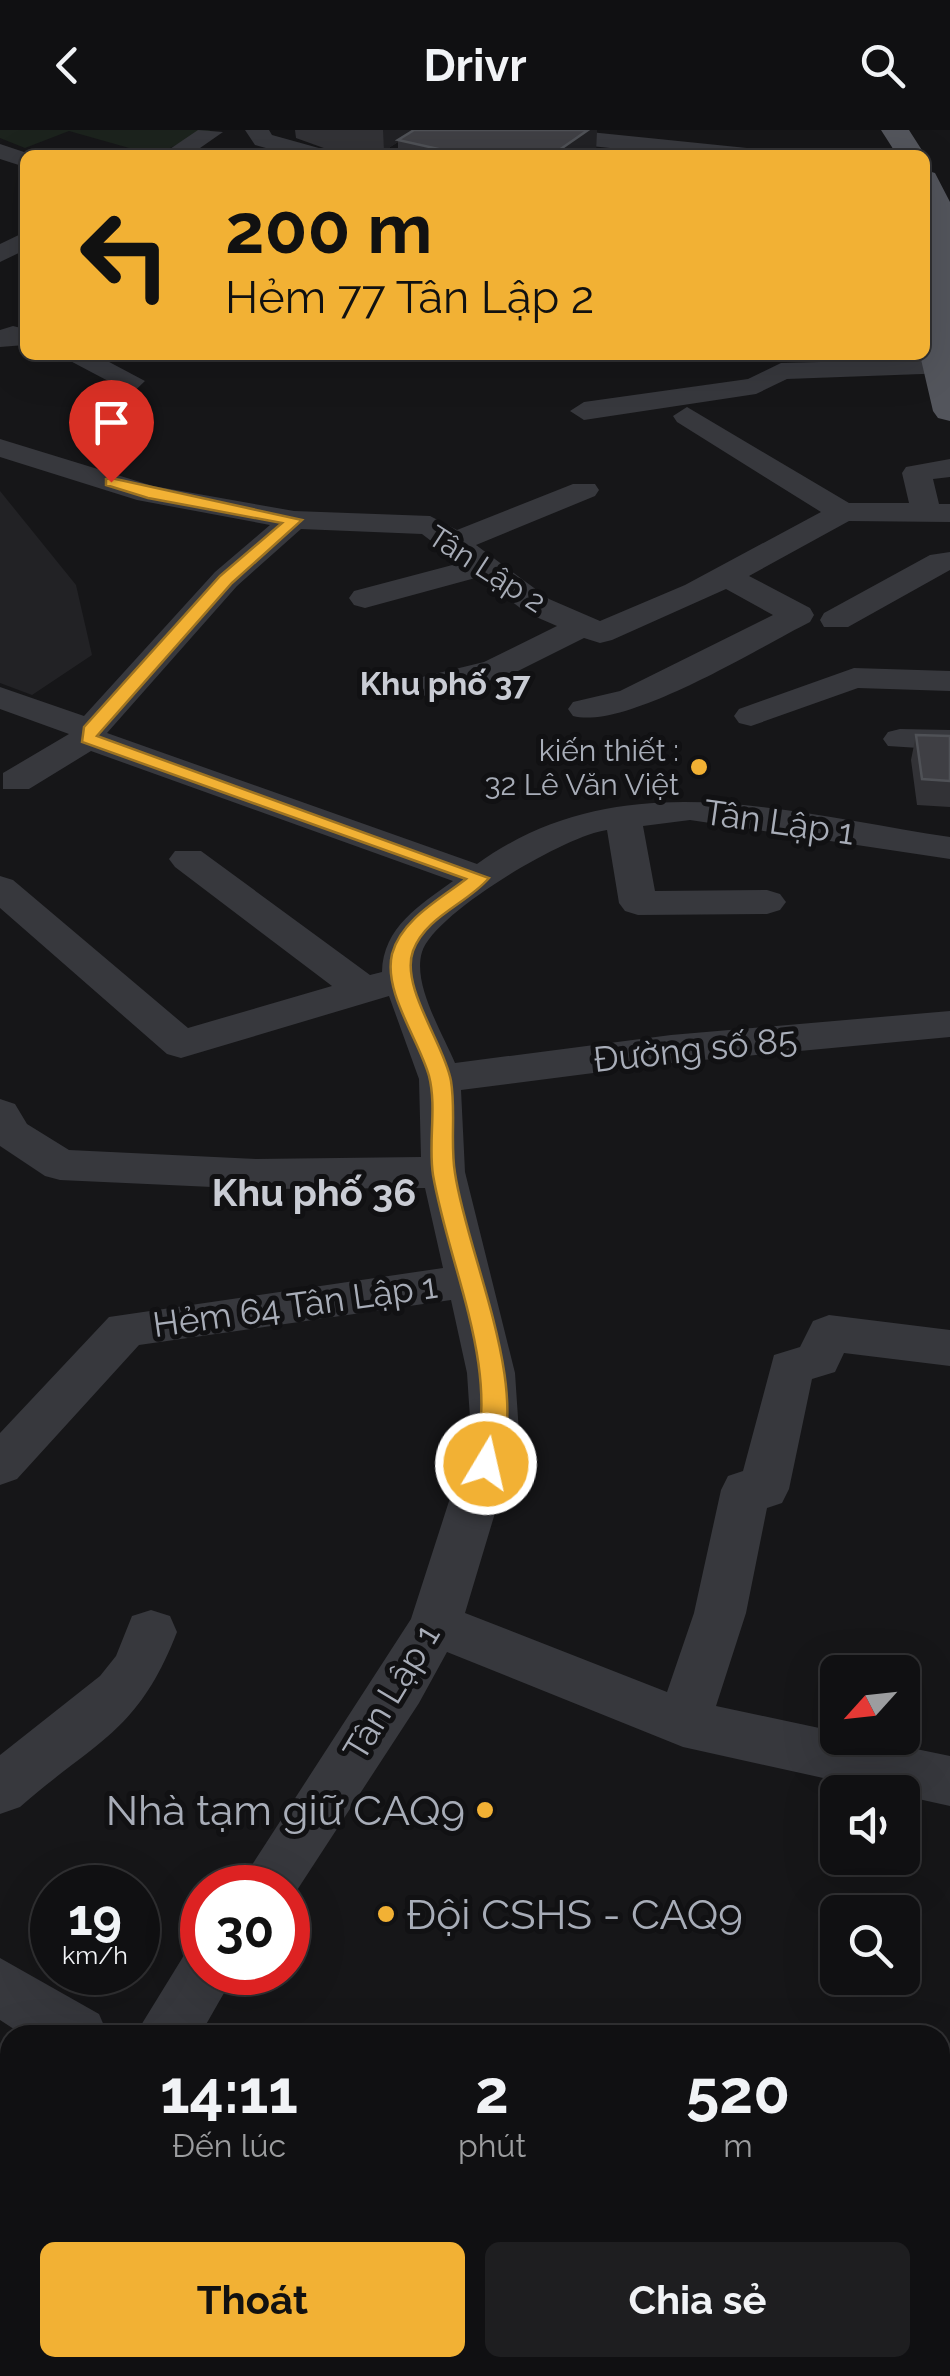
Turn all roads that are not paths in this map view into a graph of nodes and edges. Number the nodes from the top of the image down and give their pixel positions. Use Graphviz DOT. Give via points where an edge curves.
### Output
graph roads {
  1 [pos="502,130"];
  2 [pos="211,132"];
  3 [pos="267,133"];
  4 [pos="581,144"];
  5 [pos="181,150"];
  6 [pos="306,150"];
  7 [pos="672,150"];
  8 [pos="937,208"];
  9 [pos="84,360"];
  10 [pos="896,360"];
  11 [pos="945,384"];
  12 [pos="111,398"];
  13 [pos="584,410"];
  14 [pos="687,416"];
  15 [pos="0,448"];
  16 [pos="950,468"];
  17 [pos="584,490"];
  18 [pos="843,512"];
  19 [pos="938,512"];
  20 [pos="294,520"];
  21 [pos="455,542"];
  22 [pos="950,561"];
  23 [pos="492,572"];
  24 [pos="726,576"];
  25 [pos="365,598"];
  26 [pos="424,617"];
  27 [pos="836,620"];
  28 [pos="582,626"];
  29 [pos="950,681"];
  30 [pos="426,686"];
  31 [pos="0,697"];
  32 [pos="586,709"];
  33 [pos="751,716"];
  34 [pos="89,734"];
  35 [pos="900,738"];
  36 [pos="950,740"];
  37 [pos="16,781"];
  38 [pos="623,818"];
  39 [pos="950,848"];
  40 [pos="188,859"];
  41 [pos="480,878"];
  42 [pos="0,888"];
  43 [pos="767,902"];
  44 [pos="383,985"];
  45 [pos="950,1024"];
  46 [pos="440,1079"];
  47 [pos="0,1114"];
  48 [pos="443,1172"];
  49 [pos="469,1281"];
  50 [pos="950,1348"];
  51 [pos="0,1465"];
  52 [pos="435,1624"];
  53 [pos="151,1632"];
  54 [pos="683,1724"];
  55 [pos="950,1781"];
  56 [pos="0,1790"];
  57 [pos="280,1865"];
  58 [pos="0,1987"];
  59 [pos="192,1995"];
  60 [pos="62,2025"];
  61 [pos="172,2025"];
  1 -- 4 [label="street"];
  2 -- 5 [label="street"];
  3 -- 6 [label="street"];
  4 -- 7 [label="street"];
  8 -- 11 [label="main road" via="935,348"];
  9 -- 12 [label="street" via="131,381"];
  10 -- 11 [label="street"];
  10 -- 13 [label="street" via="782,371 756,386"];
  14 -- 18 [label="street"];
  15 -- 20 [label="street, Tân Lập 2" via="148,494"];
  16 -- 19 [label="street" via="917,473"];
  17 -- 21 [label="street"];
  18 -- 19 [label="street, Tân Lập 2"];
  18 -- 24 [label="street, Tân Lập 2"];
  20 -- 21 [label="street, Tân Lập 2" via="430,525"];
  20 -- 34 [label="street" via="226,579"];
  21 -- 23 [label="street, Tân Lập 2"];
  22 -- 27 [label="street"];
  23 -- 25 [label="street"];
  23 -- 26 [label="street"];
  23 -- 28 [label="street, Tân Lập 2" via="538,606"];
  24 -- 28 [label="street, Tân Lập 2" via="600,633"];
  24 -- 32 [label="street" via="798,615 631,699"];
  28 -- 30 [label="street" via="496,668"];
  29 -- 33 [label="street" via="854,678"];
  31 -- 34 [label="street"];
  34 -- 37 [label="street"];
  34 -- 41 [label="street"];
  35 -- 36 [label="street"];
  38 -- 39 [label="street, Tân Lập 1" via="690,808"];
  38 -- 41 [label="street, Tân Lập 1" via="556,832"];
  38 -- 43 [label="street" via="638,903"];
  40 -- 44 [label="street"];
  41 -- 44 [label="street, Tân Lập 1" via="420,923"];
  42 -- 44 [label="street" via="181,1044"];
  44 -- 46 [label="street, Tân Lập 1"];
  45 -- 46 [label="street, Đường số 85" via="671,1049"];
  46 -- 48 [label="street, Tân Lập 1"];
  47 -- 48 [label="street" via="12,1134 60,1165 256,1174"];
  48 -- 49 [label="street, Tân Lập 1"];
  49 -- 51 [label="street, Hẻm 64 Tân Lập 1" via="125,1329"];
  49 -- 52 [label="street, Tân Lập 1" via="491,1374 495,1434"];
  50 -- 54 [label="street" via="829,1333 818,1359 791,1368 764,1488 746,1490 720,1613"];
  52 -- 54 [label="street"];
  52 -- 57 [label="street, Tân Lập 1"];
  53 -- 56 [label="street" via="132,1676 93,1717"];
  54 -- 55 [label="street"];
  58 -- 60 [label="street"];
  59 -- 61 [label="street"];
}
